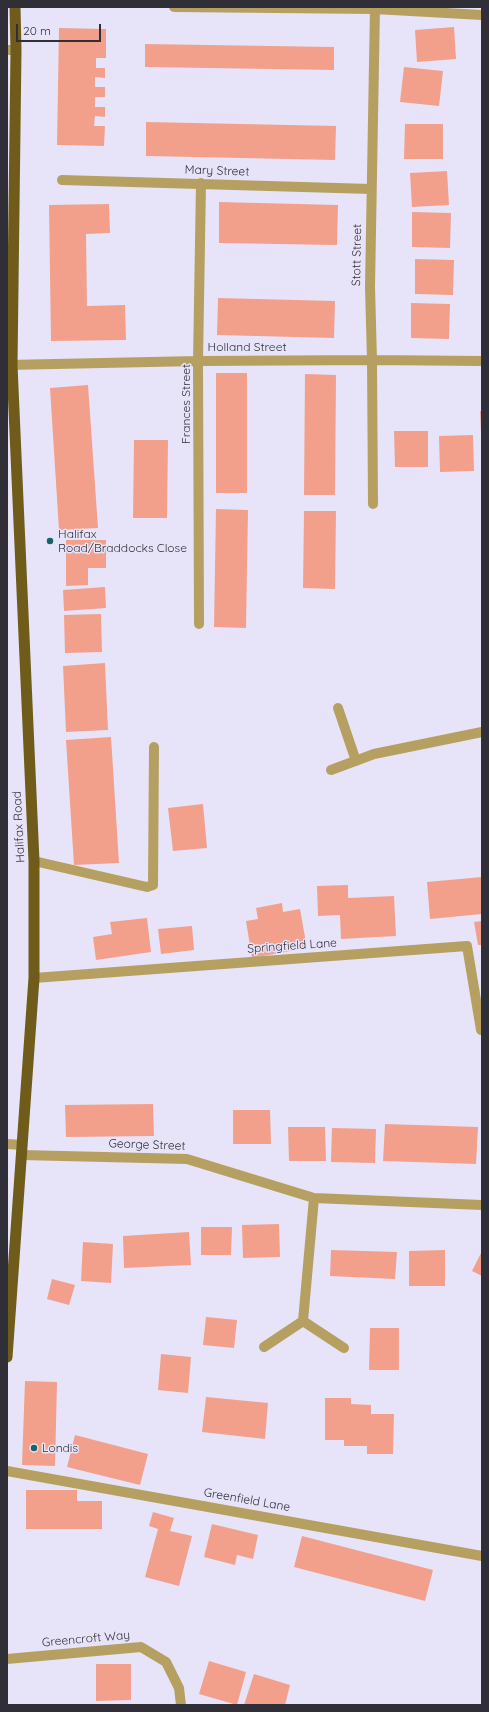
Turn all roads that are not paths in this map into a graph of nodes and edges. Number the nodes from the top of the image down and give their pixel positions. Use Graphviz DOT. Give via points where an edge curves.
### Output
graph roads {
  1 [pos="15,7"];
  2 [pos="174,7"];
  3 [pos="375,8"];
  4 [pos="482,15"];
  5 [pos="12,50"];
  6 [pos="62,180"];
  7 [pos="201,184"];
  8 [pos="371,189"];
  9 [pos="372,360"];
  10 [pos="198,361"];
  11 [pos="482,361"];
  12 [pos="10,365"];
  13 [pos="372,504"];
  14 [pos="199,624"];
  15 [pos="338,708"];
  16 [pos="482,732"];
  17 [pos="154,747"];
  18 [pos="356,761"];
  19 [pos="331,770"];
  20 [pos="34,861"];
  21 [pos="34,978"];
  22 [pos="481,1030"];
  23 [pos="7,1144"];
  24 [pos="22,1150"];
  25 [pos="314,1198"];
  26 [pos="482,1205"];
  27 [pos="303,1321"];
  28 [pos="264,1347"];
  29 [pos="344,1348"];
  30 [pos="7,1357"];
  31 [pos="7,1471"];
  32 [pos="482,1556"];
  33 [pos="7,1659"];
  34 [pos="180,1705"];
  1 -- 5 [label="highway, Halifax Road"];
  2 -- 3 [label="street"];
  3 -- 4 [label="street"];
  3 -- 8 [label="street, Stott Street"];
  5 -- 12 [label="highway, Halifax Road"];
  6 -- 7 [label="street, Mary Street"];
  7 -- 8 [label="street, Mary Street"];
  7 -- 10 [label="street, Frances Street"];
  8 -- 9 [label="street, Stott Street"];
  9 -- 10 [label="street, Holland Street"];
  9 -- 11 [label="street, Holland Street"];
  9 -- 13 [label="street, Stott Street"];
  10 -- 12 [label="street, Holland Street"];
  10 -- 14 [label="street, Frances Street"];
  12 -- 20 [label="highway, Halifax Road"];
  15 -- 18 [label="street"];
  16 -- 18 [label="street" via="374,754"];
  17 -- 20 [label="street" via="153,885 147,887"];
  18 -- 19 [label="street"];
  20 -- 21 [label="highway, Halifax Road"];
  21 -- 22 [label="street, Springfield Lane" via="467,946"];
  21 -- 24 [label="highway, Halifax Road"];
  23 -- 24 [label="street, George Street"];
  24 -- 25 [label="street, George Street" via="187,1158"];
  24 -- 30 [label="highway, Halifax Road"];
  25 -- 26 [label="street, George Street"];
  25 -- 27 [label="street"];
  27 -- 28 [label="street"];
  27 -- 29 [label="street"];
  31 -- 32 [label="street, Greenfield Lane"];
  33 -- 34 [label="street, Greencroft Way" via="141,1647 166,1662 179,1688"];
}
